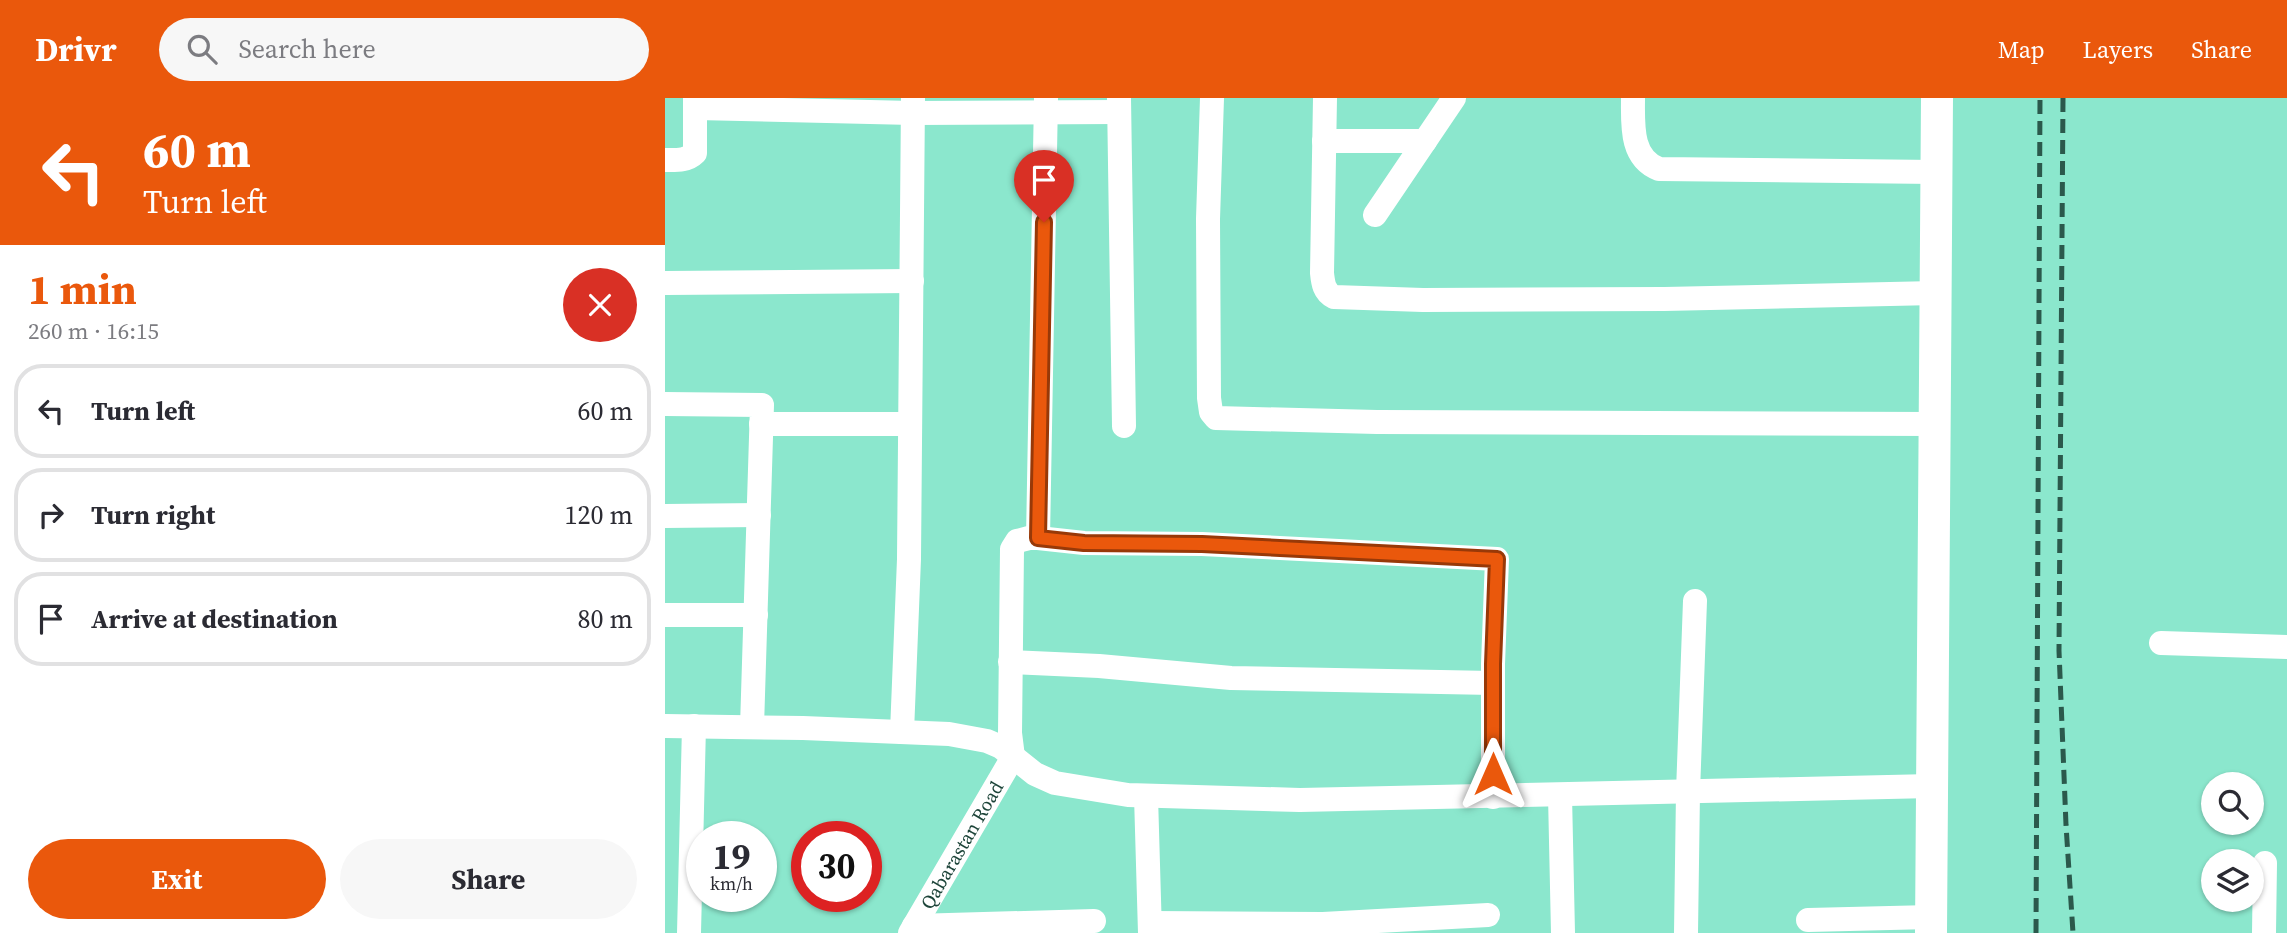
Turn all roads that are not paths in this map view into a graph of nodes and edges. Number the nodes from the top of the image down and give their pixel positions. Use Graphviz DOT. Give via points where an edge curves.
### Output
graph roads {
  1 [pos="1212,98"];
  2 [pos="1325,98"];
  3 [pos="1454,98"];
  4 [pos="1633,98"];
  5 [pos="1937,98"];
  6 [pos="696,103"];
  7 [pos="913,105"];
  8 [pos="1046,105"];
  9 [pos="1119,105"];
  10 [pos="1324,141"];
  11 [pos="1425,141"];
  12 [pos="665,160"];
  13 [pos="1936,172"];
  14 [pos="1375,215"];
  15 [pos="912,281"];
  16 [pos="665,283"];
  17 [pos="1935,293"];
  18 [pos="665,404"];
  19 [pos="761,424"];
  20 [pos="910,424"];
  21 [pos="1934,424"];
  22 [pos="1124,426"];
  23 [pos="759,514"];
  24 [pos="665,516"];
  25 [pos="1038,538"];
  26 [pos="1695,601"];
  27 [pos="665,615"];
  28 [pos="756,615"];
  29 [pos="2161,643"];
  30 [pos="2287,647"];
  31 [pos="1010,662"];
  32 [pos="1493,683"];
  33 [pos="665,726"];
  34 [pos="694,726"];
  35 [pos="752,727"];
  36 [pos="902,732"];
  37 [pos="1013,757"];
  38 [pos="1932,786"];
  39 [pos="1688,792"];
  40 [pos="1560,795"];
  41 [pos="1146,796"];
  42 [pos="1493,797"];
  43 [pos="2265,863"];
  44 [pos="1488,915"];
  45 [pos="1808,920"];
  46 [pos="1094,921"];
  47 [pos="1931,925"];
  48 [pos="1150,928"];
  49 [pos="912,930"];
  50 [pos="689,933"];
  51 [pos="1563,933"];
  52 [pos="1686,933"];
  53 [pos="2264,933"];
  1 -- 21 [label="street" via="1209,398 1216,418"];
  2 -- 10 [label="street"];
  3 -- 11 [label="street"];
  4 -- 13 [label="street" via="1634,138 1641,158 1659,169"];
  5 -- 13 [label="street"];
  6 -- 7 [label="street"];
  6 -- 12 [label="street" via="695,153"];
  7 -- 8 [label="street"];
  7 -- 15 [label="street"];
  8 -- 9 [label="street"];
  8 -- 25 [label="street"];
  9 -- 22 [label="street"];
  10 -- 11 [label="street"];
  10 -- 17 [label="street" via="1322,273 1324,286 1334,297 1651,299"];
  11 -- 14 [label="street"];
  13 -- 17 [label="street"];
  15 -- 16 [label="street"];
  15 -- 20 [label="street"];
  17 -- 21 [label="street"];
  18 -- 19 [label="street" via="761,404"];
  19 -- 20 [label="street"];
  19 -- 23 [label="street"];
  20 -- 36 [label="street"];
  21 -- 38 [label="street"];
  23 -- 24 [label="street"];
  23 -- 28 [label="street"];
  25 -- 31 [label="street" via="1017,541 1012,549"];
  25 -- 32 [label="street" via="1497,559"];
  26 -- 39 [label="street"];
  27 -- 28 [label="street"];
  28 -- 35 [label="street"];
  29 -- 30 [label="street"];
  31 -- 32 [label="street" via="1231,678"];
  31 -- 37 [label="street"];
  32 -- 42 [label="street"];
  33 -- 34 [label="street"];
  34 -- 35 [label="street"];
  34 -- 50 [label="street"];
  35 -- 36 [label="street"];
  36 -- 37 [label="street" via="987,741"];
  37 -- 41 [label="street" via="1055,783"];
  37 -- 49 [label="street, Qabarastan Road"];
  38 -- 39 [label="street"];
  38 -- 47 [label="street"];
  39 -- 40 [label="street"];
  39 -- 52 [label="street"];
  40 -- 42 [label="street"];
  40 -- 51 [label="street"];
  41 -- 42 [label="street" via="1300,800"];
  41 -- 48 [label="street"];
  43 -- 53 [label="street"];
  44 -- 48 [label="street"];
  45 -- 47 [label="street"];
  46 -- 49 [label="street"];
}
